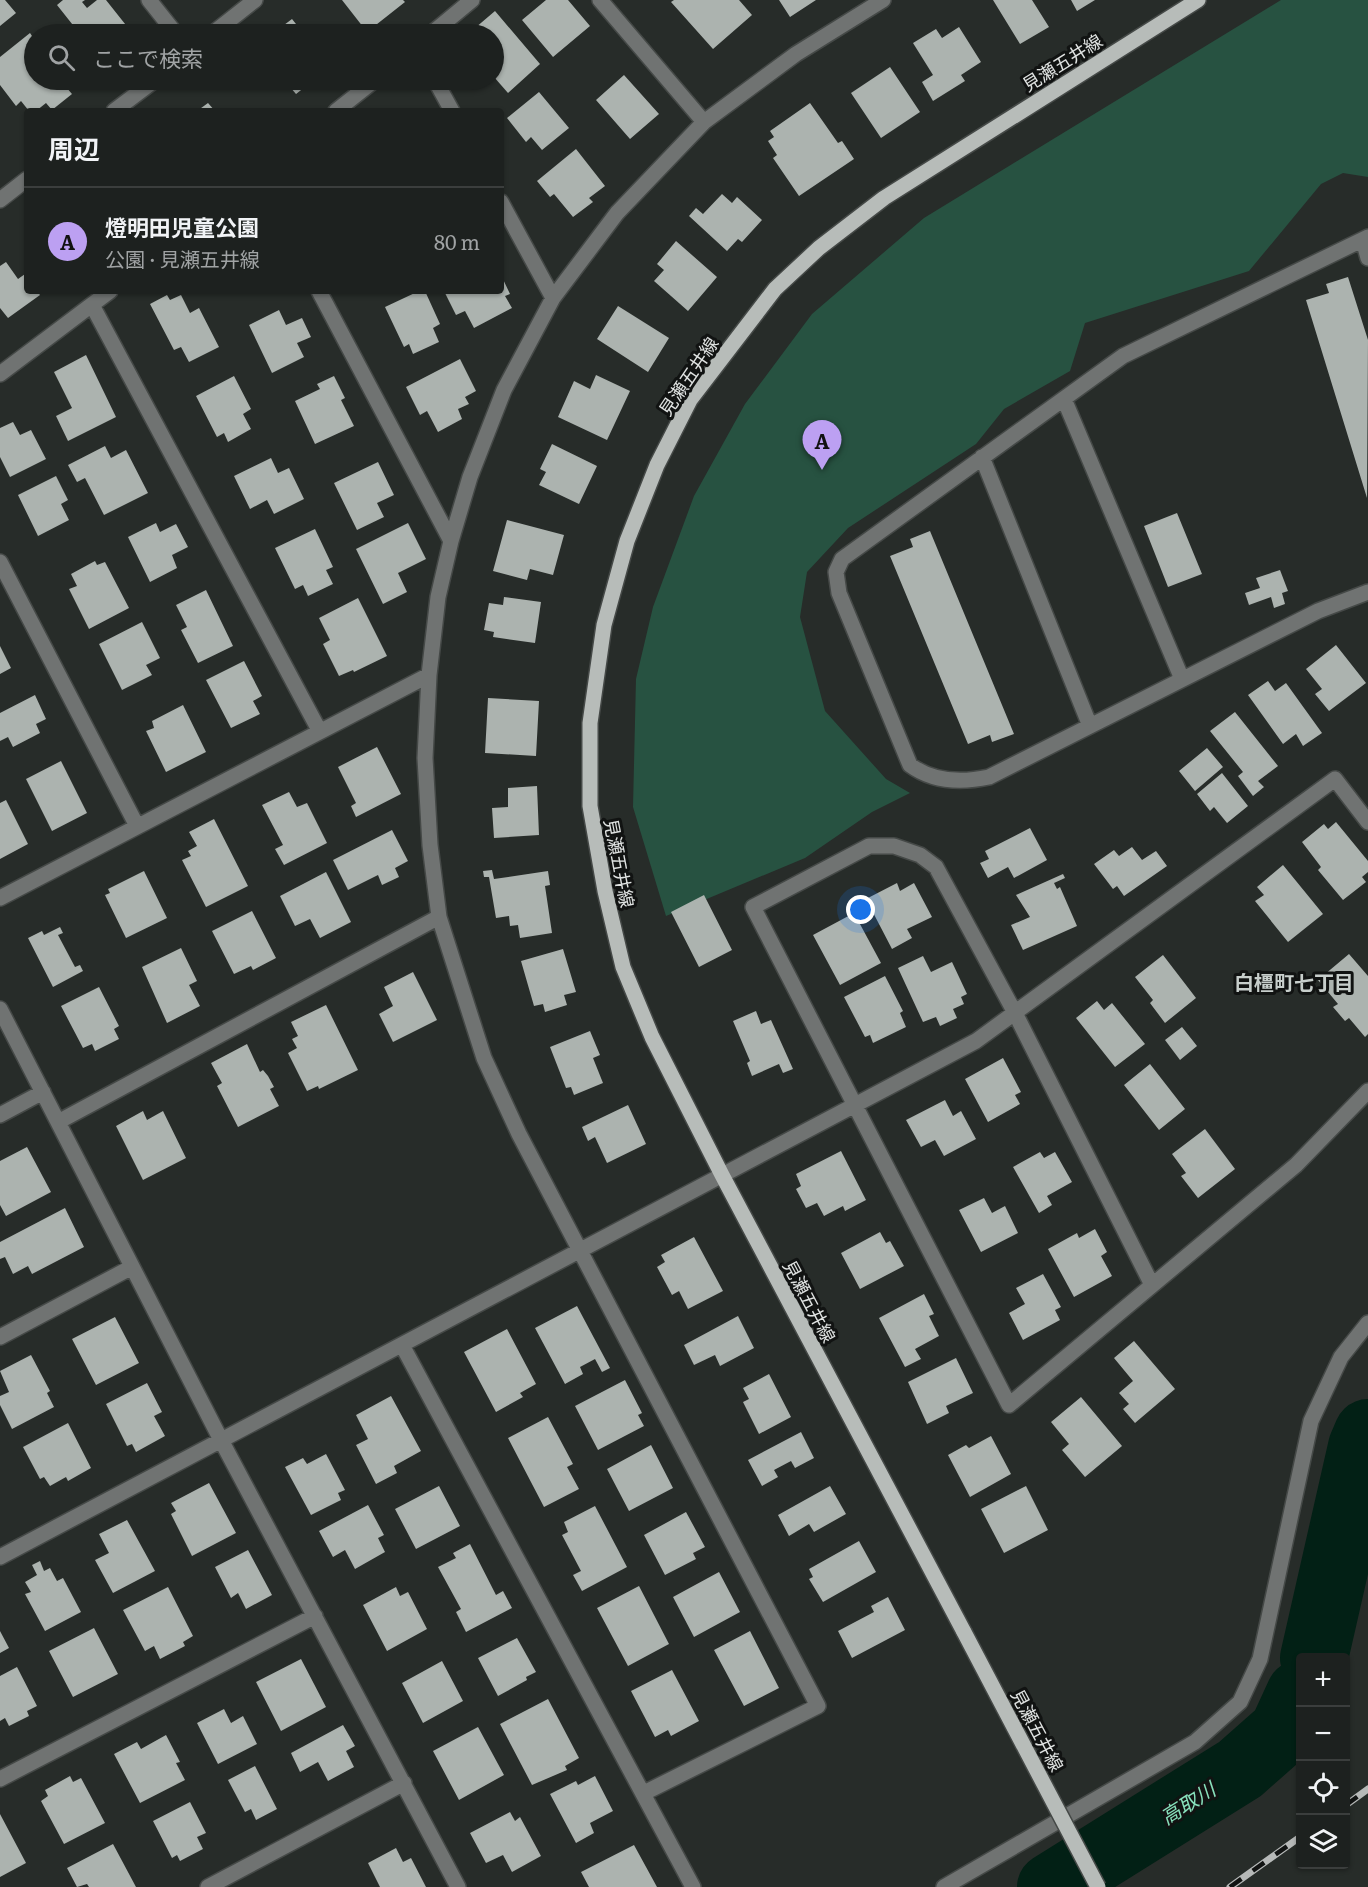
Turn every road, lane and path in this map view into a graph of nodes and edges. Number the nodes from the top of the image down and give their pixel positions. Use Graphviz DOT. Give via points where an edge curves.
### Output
graph roads {
  1 [pos="149,0"];
  2 [pos="255,0"];
  3 [pos="472,0"];
  4 [pos="600,0"];
  5 [pos="883,0"];
  6 [pos="1198,0"];
  7 [pos="168,24"];
  8 [pos="225,24"];
  9 [pos="443,24"];
  10 [pos="142,90"];
  11 [pos="362,90"];
  12 [pos="440,90"];
  13 [pos="118,108"];
  14 [pos="340,108"];
  15 [pos="450,108"];
  16 [pos="704,122"];
  17 [pos="24,181"];
  18 [pos="0,200"];
  19 [pos="504,208"];
  20 [pos="1365,238"];
  21 [pos="1368,258"];
  22 [pos="106,294"];
  23 [pos="321,294"];
  24 [pos="553,298"];
  25 [pos="92,305"];
  26 [pos="0,374"];
  27 [pos="1064,399"];
  28 [pos="982,457"];
  29 [pos="451,541"];
  30 [pos="0,562"];
  31 [pos="1368,592"];
  32 [pos="429,675"];
  33 [pos="1182,679"];
  34 [pos="1090,726"];
  35 [pos="319,730"];
  36 [pos="1368,822"];
  37 [pos="137,826"];
  38 [pos="0,898"];
  39 [pos="439,917"];
  40 [pos="0,1009"];
  41 [pos="1015,1013"];
  42 [pos="43,1092"];
  43 [pos="1367,1095"];
  44 [pos="856,1105"];
  45 [pos="0,1115"];
  46 [pos="58,1122"];
  47 [pos="722,1175"];
  48 [pos="582,1250"];
  49 [pos="132,1267"];
  50 [pos="1152,1285"];
  51 [pos="1368,1323"];
  52 [pos="0,1337"];
  53 [pos="402,1345"];
  54 [pos="222,1440"];
  55 [pos="0,1557"];
  56 [pos="315,1616"];
  57 [pos="0,1779"];
  58 [pos="404,1783"];
  59 [pos="644,1793"];
  60 [pos="208,1887"];
  61 [pos="458,1887"];
  62 [pos="693,1887"];
  63 [pos="944,1887"];
  64 [pos="1098,1887"];
  1 -- 7 [label="street"];
  2 -- 8 [label="street"];
  3 -- 9 [label="street"];
  4 -- 16 [label="street"];
  5 -- 16 [label="street" via="796,54"];
  6 -- 47 [label="main road, 見瀬五井線" via="926,170 819,248 775,289 716,365 690,400 657,465 627,541 604,625 590,723 590,806 623,967 652,1037"];
  10 -- 13 [label="street"];
  11 -- 14 [label="street"];
  12 -- 15 [label="street"];
  16 -- 24 [label="street" via="617,213"];
  17 -- 18 [label="street"];
  19 -- 24 [label="street"];
  20 -- 21 [label="street"];
  20 -- 27 [label="street" via="1123,356"];
  22 -- 25 [label="street"];
  23 -- 29 [label="street"];
  24 -- 29 [label="street" via="504,390 470,477"];
  25 -- 26 [label="street"];
  25 -- 35 [label="street"];
  27 -- 28 [label="street"];
  27 -- 33 [label="street"];
  28 -- 34 [label="street"];
  28 -- 34 [label="street" via="842,559 836,572 839,593 910,765 919,772 965,782 989,777"];
  29 -- 32 [label="street" via="438,597"];
  30 -- 37 [label="street"];
  31 -- 33 [label="street" via="1318,611"];
  32 -- 35 [label="street"];
  32 -- 39 [label="street" via="425,758"];
  33 -- 34 [label="street"];
  35 -- 37 [label="street"];
  36 -- 41 [label="street" via="1335,779"];
  37 -- 38 [label="street"];
  39 -- 46 [label="street"];
  39 -- 48 [label="street" via="484,1058 519,1134"];
  40 -- 42 [label="street"];
  41 -- 44 [label="street" via="976,1041"];
  41 -- 44 [label="street" via="936,867 920,855 894,846 869,846 753,907"];
  41 -- 50 [label="street"];
  42 -- 45 [label="street"];
  42 -- 46 [label="street"];
  43 -- 50 [label="street" via="1296,1165"];
  44 -- 47 [label="street"];
  44 -- 50 [label="street" via="1009,1405"];
  46 -- 49 [label="street"];
  47 -- 48 [label="street"];
  47 -- 64 [label="main road, 見瀬五井線, bridge"];
  48 -- 53 [label="street"];
  48 -- 59 [label="street" via="818,1706"];
  49 -- 52 [label="street"];
  49 -- 54 [label="street"];
  51 -- 63 [label="street" via="1341,1357 1311,1421 1260,1659 1240,1702 1195,1742"];
  53 -- 54 [label="street"];
  53 -- 59 [label="street"];
  54 -- 55 [label="street"];
  54 -- 56 [label="street"];
  56 -- 57 [label="street"];
  56 -- 58 [label="street"];
  58 -- 60 [label="street"];
  58 -- 61 [label="street"];
  59 -- 62 [label="street"];
}
